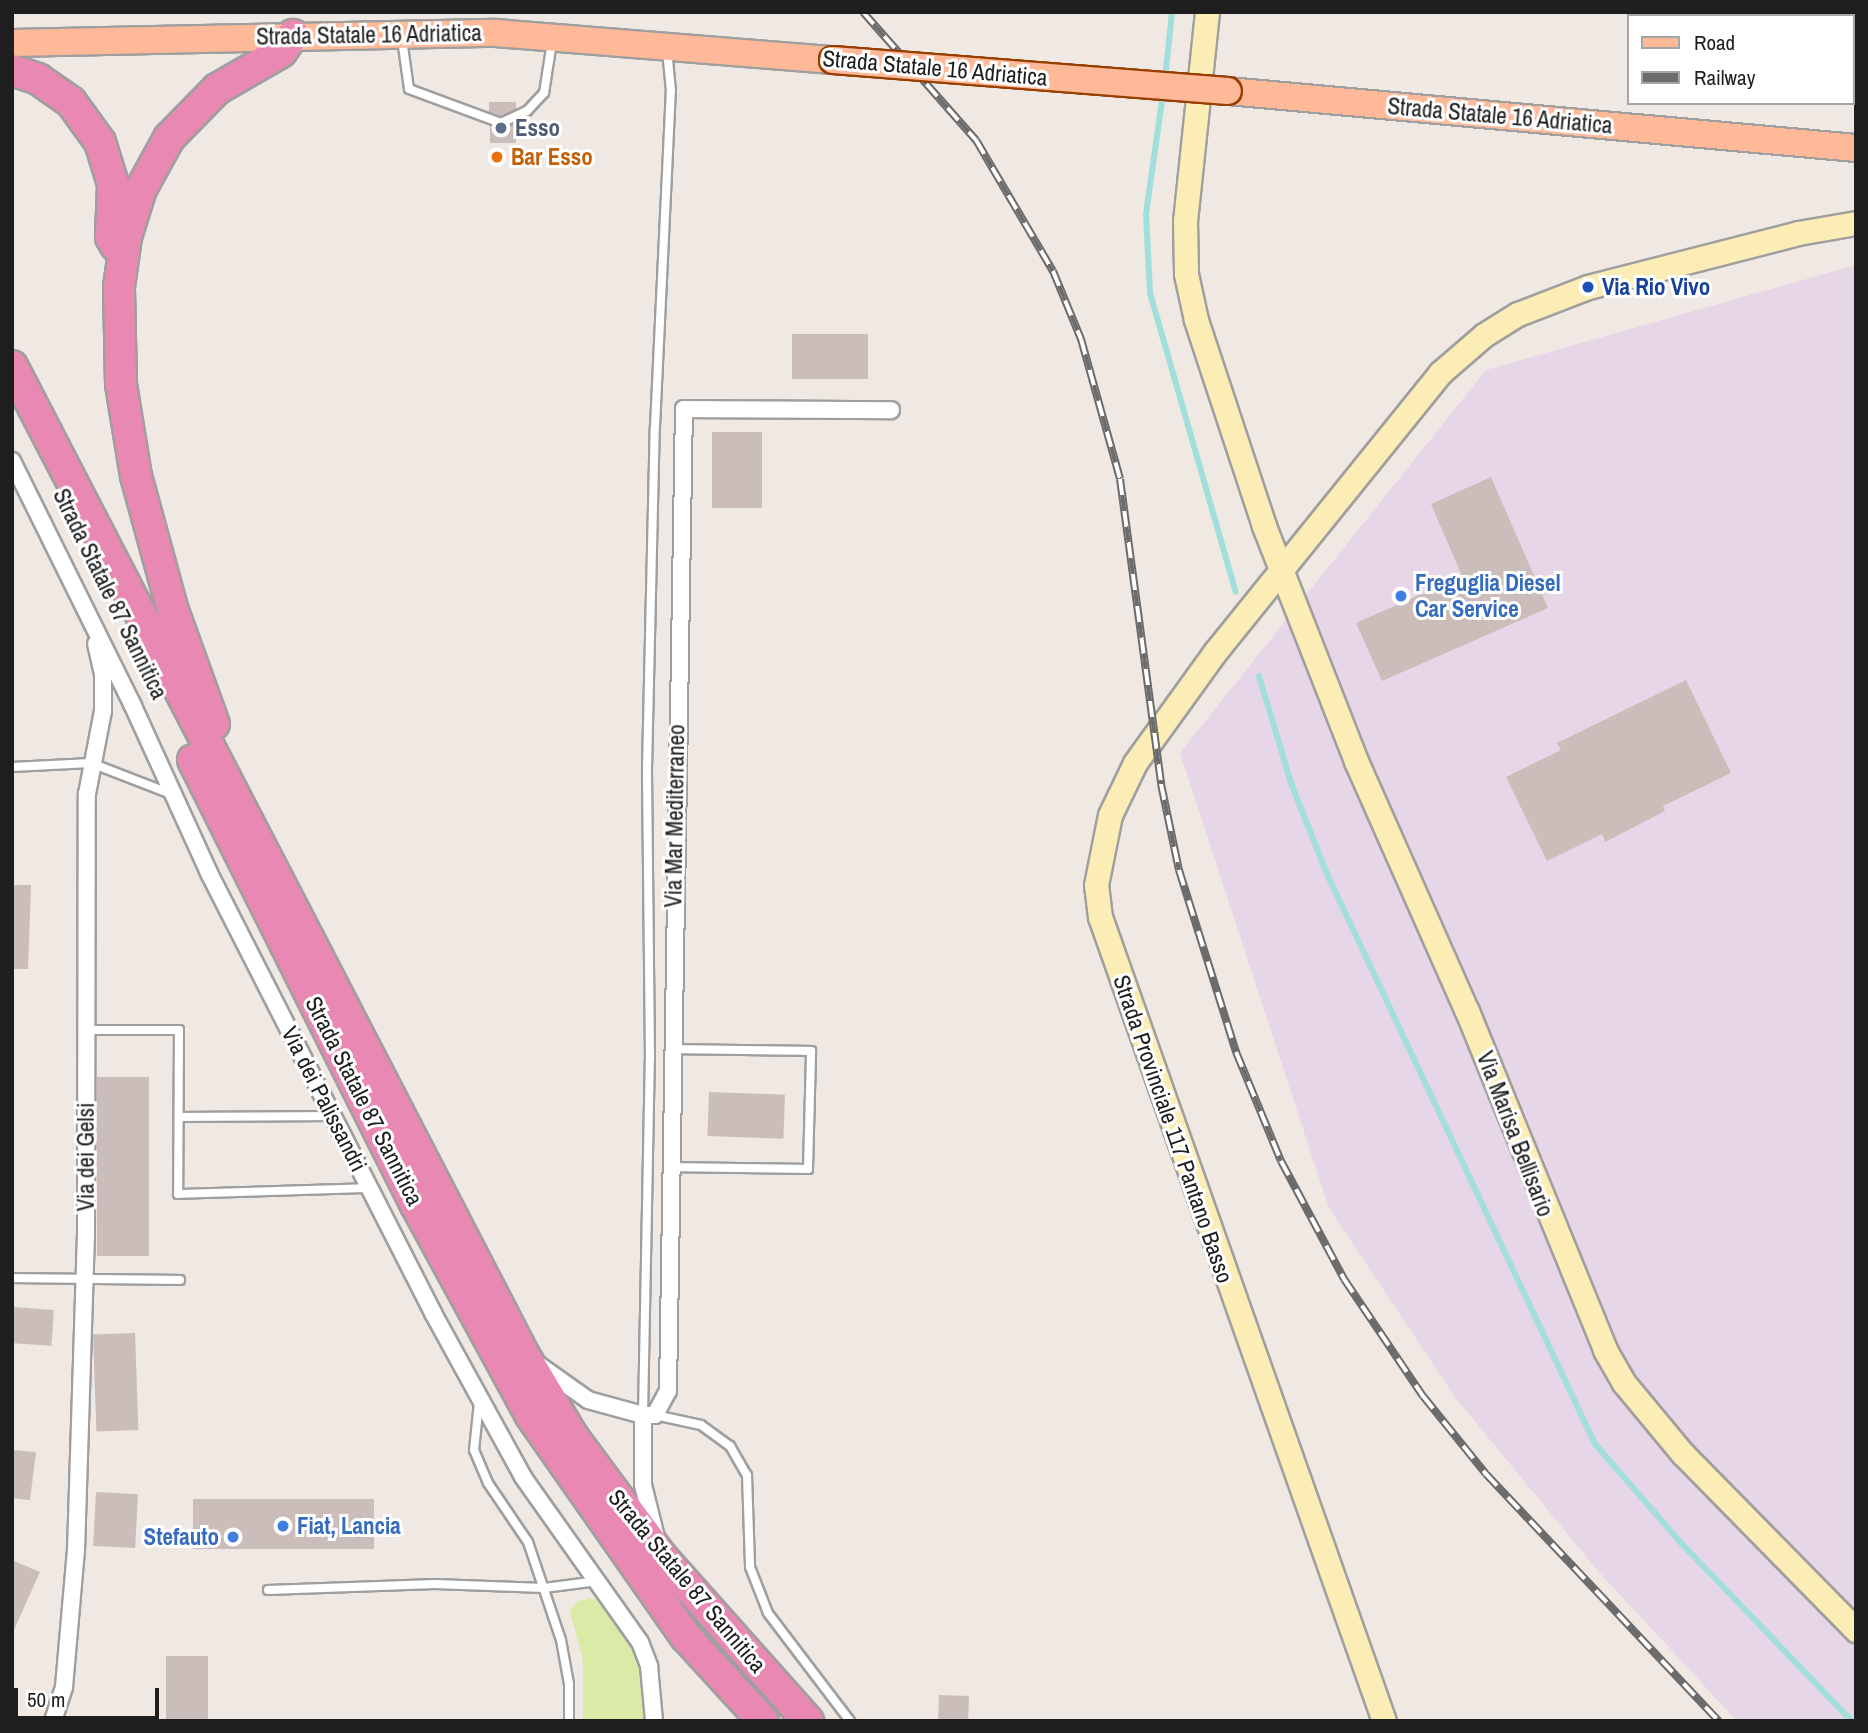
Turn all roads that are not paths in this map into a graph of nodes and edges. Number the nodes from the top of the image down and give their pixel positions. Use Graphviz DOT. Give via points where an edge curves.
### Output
graph roads {
  1 [pos="1206,12"];
  2 [pos="401,33"];
  3 [pos="553,35"];
  4 [pos="293,36"];
  5 [pos="12,43"];
  6 [pos="667,46"];
  7 [pos="12,71"];
  8 [pos="1856,148"];
  9 [pos="1856,223"];
  10 [pos="122,259"];
  11 [pos="12,366"];
  12 [pos="12,388"];
  13 [pos="12,406"];
  14 [pos="891,410"];
  15 [pos="32,438"];
  16 [pos="12,461"];
  17 [pos="1282,569"];
  18 [pos="79,596"];
  19 [pos="91,763"];
  20 [pos="12,767"];
  21 [pos="172,794"];
  22 [pos="241,802"];
  23 [pos="87,1030"];
  24 [pos="671,1049"];
  25 [pos="333,1116"];
  26 [pos="179,1118"];
  27 [pos="670,1167"];
  28 [pos="369,1188"];
  29 [pos="12,1278"];
  30 [pos="84,1279"];
  31 [pos="180,1280"];
  32 [pos="524,1355"];
  33 [pos="480,1395"];
  34 [pos="649,1415"];
  35 [pos="660,1556"];
  36 [pos="598,1581"];
  37 [pos="544,1588"];
  38 [pos="268,1590"];
  39 [pos="1856,1630"];
  40 [pos="53,1721"];
  41 [pos="569,1721"];
  42 [pos="654,1721"];
  43 [pos="763,1721"];
  44 [pos="808,1721"];
  45 [pos="850,1721"];
  46 [pos="1384,1721"];
  1 -- 17 [label="street" via="1185,220 1186,274 1196,320"];
  2 -- 3 [label="main road, Strada Statale 16 Adriatica"];
  2 -- 3 [label="lane" via="410,89 501,123 527,111 544,93"];
  2 -- 4 [label="main road, Strada Statale 16 Adriatica"];
  3 -- 6 [label="main road, Strada Statale 16 Adriatica"];
  4 -- 5 [label="main road, Strada Statale 16 Adriatica"];
  4 -- 10 [label="highway" via="281,52 217,89 169,138 141,189"];
  6 -- 8 [label="main road, Strada Statale 16 Adriatica, bridge"];
  6 -- 34 [label="lane" via="671,91 655,427 646,769"];
  7 -- 10 [label="highway" via="38,79 71,102 100,142 113,184 111,237"];
  9 -- 17 [label="street" via="1641,273 1518,314 1484,335 1440,373"];
  10 -- 22 [label="highway" via="119,344 136,476 173,611 235,772"];
  11 -- 22 [label="highway" via="48,428 223,778"];
  12 -- 15 [label="highway"];
  13 -- 15 [label="highway"];
  14 -- 24 [label="street, Via Mar Mediterraneo" via="684,409"];
  15 -- 43 [label="highway, Strada Statale 87 Sannitica" via="490,1346 556,1455 686,1637"];
  16 -- 18 [label="street, Via dei Palissandri"];
  17 -- 39 [label="street, Via Marisa Bellisario" via="1356,761 1467,1011 1605,1350 1624,1382 1683,1454"];
  17 -- 46 [label="street, Strada Provinciale 117 Pantano Basso" via="1135,763 1110,815 1096,886 1100,917 1141,1042"];
  18 -- 19 [label="street, Via dei Gelsi" via="103,674 103,711"];
  18 -- 21 [label="street, Via dei Palissandri"];
  19 -- 20 [label="lane"];
  19 -- 21 [label="lane"];
  19 -- 23 [label="street, Via dei Gelsi" via="87,794"];
  21 -- 25 [label="street, Via dei Palissandri"];
  22 -- 32 [label="highway, Strada Statale 87 Sannitica"];
  23 -- 26 [label="lane" via="179,1030"];
  23 -- 30 [label="street, Via dei Gelsi"];
  24 -- 27 [label="street, Via Mar Mediterraneo"];
  24 -- 27 [label="lane" via="811,1051 808,1170"];
  25 -- 26 [label="lane"];
  25 -- 28 [label="street, Via dei Palissandri"];
  26 -- 28 [label="lane" via="178,1194"];
  27 -- 34 [label="street, Via Mar Mediterraneo" via="668,1391"];
  28 -- 33 [label="street, Via dei Palissandri"];
  29 -- 30 [label="lane"];
  30 -- 31 [label="lane"];
  30 -- 40 [label="street, Via dei Gelsi" via="76,1551 64,1687"];
  32 -- 34 [label="street" via="588,1400"];
  32 -- 35 [label="highway, Strada Statale 87 Sannitica" via="573,1437"];
  33 -- 36 [label="street, Via dei Palissandri" via="523,1477"];
  33 -- 37 [label="lane" via="474,1450 488,1483 528,1542"];
  34 -- 35 [label="street" via="643,1485"];
  34 -- 45 [label="lane" via="701,1425 730,1446 747,1475 750,1567 768,1613"];
  35 -- 44 [label="highway, Strada Statale 87 Sannitica"];
  36 -- 37 [label="lane"];
  36 -- 42 [label="street, Via dei Palissandri" via="640,1642 649,1665"];
  37 -- 38 [label="lane" via="435,1584"];
  37 -- 41 [label="lane" via="569,1684"];
}
